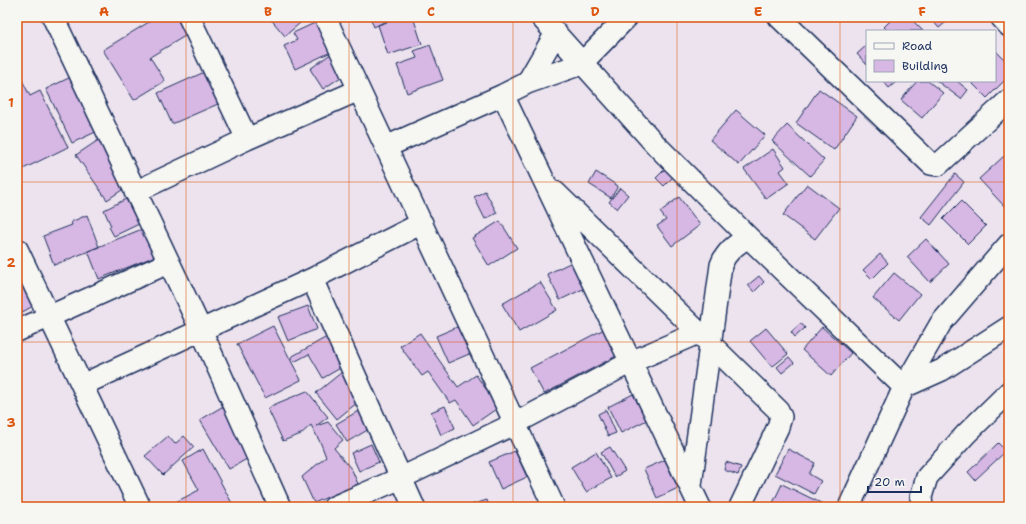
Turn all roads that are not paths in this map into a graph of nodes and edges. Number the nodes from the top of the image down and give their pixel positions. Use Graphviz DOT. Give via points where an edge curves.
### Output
graph roads {
  1 [pos="52,17"];
  2 [pos="189,17"];
  3 [pos="326,17"];
  4 [pos="541,17"];
  5 [pos="627,17"];
  6 [pos="779,17"];
  7 [pos="1001,17"];
  8 [pos="1009,26"];
  9 [pos="556,33"];
  10 [pos="581,64"];
  11 [pos="527,83"];
  12 [pos="359,90"];
  13 [pos="503,95"];
  14 [pos="1009,100"];
  15 [pos="247,139"];
  16 [pos="388,146"];
  17 [pos="546,183"];
  18 [pos="135,192"];
  19 [pos="422,223"];
  20 [pos="748,237"];
  21 [pos="1009,244"];
  22 [pos="17,249"];
  23 [pos="168,263"];
  24 [pos="312,278"];
  25 [pos="50,316"];
  26 [pos="1009,327"];
  27 [pos="201,330"];
  28 [pos="17,331"];
  29 [pos="706,338"];
  30 [pos="631,362"];
  31 [pos="82,385"];
  32 [pos="904,388"];
  33 [pos="1009,392"];
  34 [pos="516,423"];
  35 [pos="401,478"];
  36 [pos="691,485"];
  37 [pos="140,507"];
  38 [pos="280,507"];
  39 [pos="334,507"];
  40 [pos="414,507"];
  41 [pos="554,507"];
  42 [pos="700,507"];
  43 [pos="740,507"];
  44 [pos="849,507"];
  45 [pos="922,507"];
  1 -- 18 [label="street"];
  2 -- 15 [label="street"];
  3 -- 12 [label="street"];
  4 -- 9 [label="street"];
  5 -- 10 [label="street"];
  6 -- 14 [label="street" via="931,164 938,166"];
  7 -- 8 [label="street"];
  9 -- 10 [label="street"];
  9 -- 11 [label="street"];
  10 -- 11 [label="street"];
  10 -- 20 [label="street"];
  11 -- 13 [label="street"];
  12 -- 15 [label="street"];
  12 -- 16 [label="street"];
  13 -- 16 [label="street"];
  13 -- 17 [label="street"];
  15 -- 18 [label="street"];
  16 -- 19 [label="street"];
  17 -- 29 [label="street"];
  17 -- 30 [label="street"];
  18 -- 23 [label="street"];
  19 -- 24 [label="street"];
  19 -- 34 [label="street"];
  20 -- 29 [label="street" via="724,256"];
  20 -- 32 [label="street"];
  21 -- 32 [label="street" via="941,323"];
  22 -- 25 [label="street"];
  23 -- 25 [label="street"];
  23 -- 27 [label="street"];
  24 -- 27 [label="street"];
  24 -- 35 [label="street"];
  25 -- 28 [label="street"];
  25 -- 31 [label="street"];
  26 -- 32 [label="street" via="942,370"];
  27 -- 31 [label="street"];
  27 -- 38 [label="street"];
  29 -- 30 [label="street"];
  29 -- 36 [label="street"];
  29 -- 43 [label="street" via="778,410 781,417"];
  30 -- 34 [label="street"];
  30 -- 36 [label="street"];
  31 -- 37 [label="street"];
  32 -- 44 [label="street"];
  33 -- 45 [label="street" via="927,477 921,496"];
  34 -- 35 [label="street"];
  34 -- 41 [label="street"];
  35 -- 39 [label="street"];
  35 -- 40 [label="street"];
  36 -- 42 [label="street"];
}
